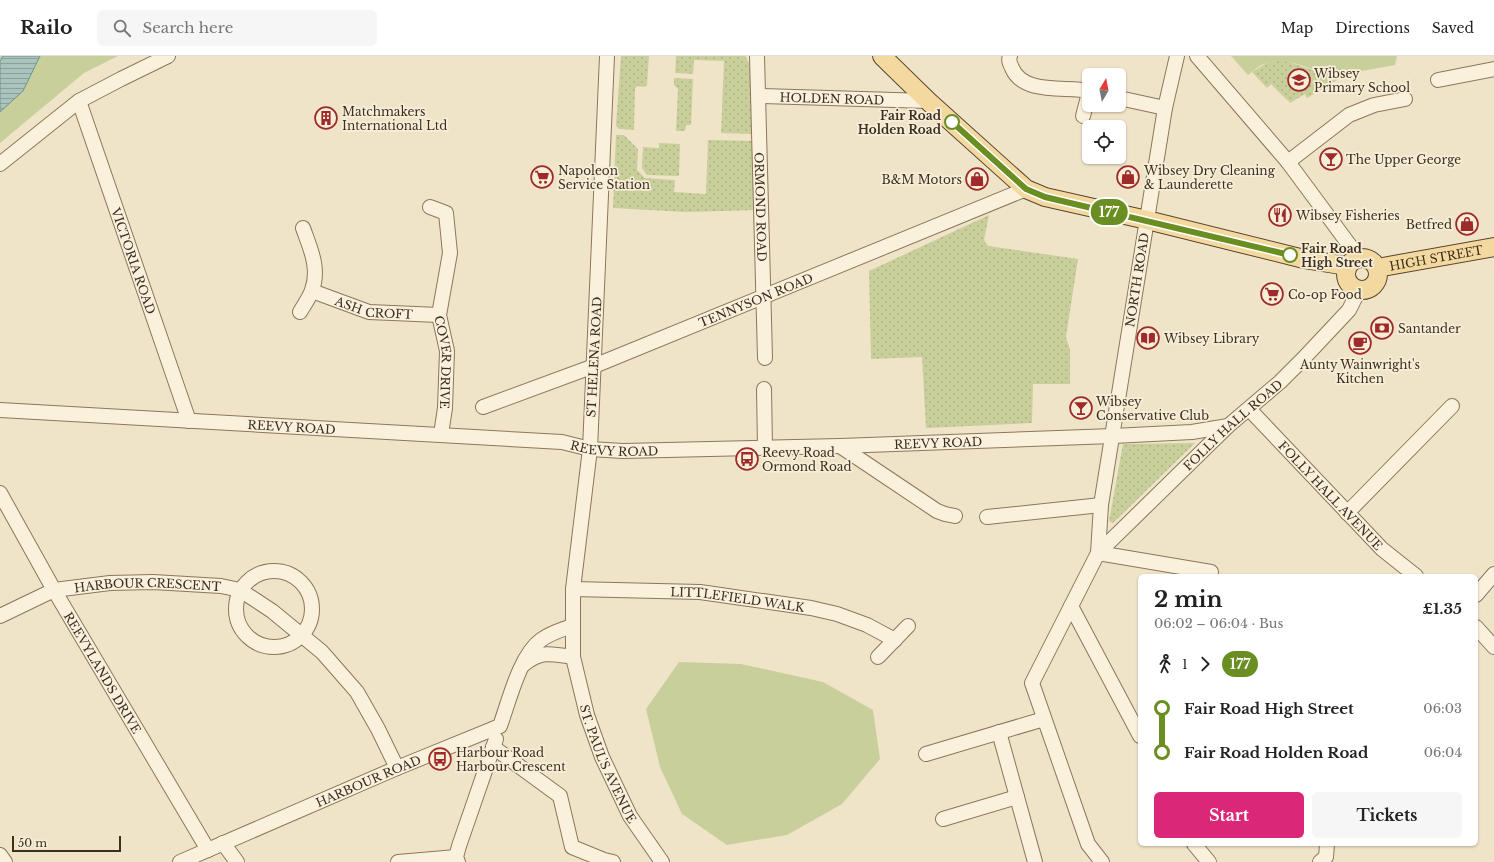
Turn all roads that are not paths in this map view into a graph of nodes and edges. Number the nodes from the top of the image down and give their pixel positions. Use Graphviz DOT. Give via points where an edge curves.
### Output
graph roads {
  1 [pos="168,56"];
  2 [pos="606,56"];
  3 [pos="757,56"];
  4 [pos="882,56"];
  5 [pos="1010,56"];
  6 [pos="1177,56"];
  7 [pos="1197,56"];
  8 [pos="1494,69"];
  9 [pos="1438,80"];
  10 [pos="1082,91"];
  11 [pos="759,96"];
  12 [pos="1404,99"];
  13 [pos="1126,100"];
  14 [pos="79,101"];
  15 [pos="928,101"];
  16 [pos="1165,108"];
  17 [pos="1084,112"];
  18 [pos="1083,116"];
  19 [pos="1288,162"];
  20 [pos="0,164"];
  21 [pos="1026,189"];
  22 [pos="430,207"];
  23 [pos="1147,220"];
  24 [pos="303,228"];
  25 [pos="1494,247"];
  26 [pos="1353,262"];
  27 [pos="1377,268"];
  28 [pos="312,290"];
  29 [pos="1359,290"];
  30 [pos="764,296"];
  31 [pos="300,312"];
  32 [pos="439,315"];
  33 [pos="765,358"];
  34 [pos="594,366"];
  35 [pos="764,389"];
  36 [pos="1452,406"];
  37 [pos="484,407"];
  38 [pos="1249,409"];
  39 [pos="0,410"];
  40 [pos="189,421"];
  41 [pos="1228,426"];
  42 [pos="441,434"];
  43 [pos="1113,436"];
  44 [pos="840,446"];
  45 [pos="765,447"];
  46 [pos="590,449"];
  47 [pos="0,494"];
  48 [pos="1101,505"];
  49 [pos="1348,513"];
  50 [pos="955,516"];
  51 [pos="987,517"];
  52 [pos="1098,553"];
  53 [pos="1211,572"];
  54 [pos="1413,574"];
  55 [pos="1494,574"];
  56 [pos="573,589"];
  57 [pos="54,590"];
  58 [pos="240,590"];
  59 [pos="1478,593"];
  60 [pos="1071,606"];
  61 [pos="0,616"];
  62 [pos="572,626"];
  63 [pos="908,626"];
  64 [pos="1478,629"];
  65 [pos="302,636"];
  66 [pos="895,640"];
  67 [pos="1494,647"];
  68 [pos="572,657"];
  69 [pos="878,657"];
  70 [pos="521,667"];
  71 [pos="1044,719"];
  72 [pos="500,726"];
  73 [pos="999,732"];
  74 [pos="1138,732"];
  75 [pos="493,747"];
  76 [pos="926,754"];
  77 [pos="397,768"];
  78 [pos="1017,797"];
  79 [pos="943,819"];
  80 [pos="223,843"];
  81 [pos="1196,846"];
  82 [pos="1327,846"];
  83 [pos="208,850"];
  84 [pos="0,855"];
  85 [pos="457,859"];
  86 [pos="5,862"];
  87 [pos="180,862"];
  88 [pos="237,862"];
  89 [pos="398,862"];
  90 [pos="613,862"];
  91 [pos="662,862"];
  92 [pos="1035,862"];
  93 [pos="1102,862"];
  94 [pos="1210,862"];
  95 [pos="1320,862"];
  1 -- 14 [label="street"];
  2 -- 34 [label="street, ST HELENA ROAD"];
  3 -- 11 [label="street, ORMOND ROAD"];
  4 -- 15 [label="main road"];
  5 -- 10 [label="street" via="1008,60 1020,80 1042,88"];
  6 -- 16 [label="street, NORTH ROAD"];
  7 -- 19 [label="street"];
  8 -- 9 [label="street"];
  11 -- 15 [label="street, HOLDEN ROAD"];
  11 -- 30 [label="street, ORMOND ROAD"];
  12 -- 19 [label="street" via="1374,105 1349,115"];
  13 -- 16 [label="street"];
  14 -- 20 [label="street"];
  14 -- 40 [label="street, VICTORIA ROAD"];
  15 -- 21 [label="main road"];
  16 -- 23 [label="street, NORTH ROAD"];
  17 -- 18 [label="street"];
  19 -- 26 [label="street"];
  21 -- 23 [label="main road" via="1045,197"];
  21 -- 30 [label="street, TENNYSON ROAD"];
  22 -- 32 [label="street, COVER DRIVE" via="446,213 450,253"];
  23 -- 26 [label="main road" via="1304,259"];
  23 -- 43 [label="street, NORTH ROAD"];
  24 -- 28 [label="street" via="313,256 316,276"];
  25 -- 27 [label="main road, HIGH STREET"];
  26 -- 27 [label="main road" via="1370,260"];
  26 -- 29 [label="main road" via="1345,272 1351,287"];
  27 -- 29 [label="main road" via="1379,273 1375,284 1366,290"];
  28 -- 31 [label="street"];
  28 -- 32 [label="street, ASH CROFT" via="369,312"];
  29 -- 38 [label="street, FOLLY HALL ROAD" via="1349,310 1339,322 1280,382"];
  30 -- 33 [label="street, ORMOND ROAD"];
  30 -- 34 [label="street, TENNYSON ROAD"];
  32 -- 42 [label="street, COVER DRIVE" via="447,351"];
  34 -- 37 [label="street, TENNYSON ROAD"];
  34 -- 46 [label="street, ST HELENA ROAD"];
  35 -- 45 [label="street"];
  36 -- 49 [label="street"];
  38 -- 41 [label="street, FOLLY HALL ROAD"];
  38 -- 49 [label="street, FOLLY HALL AVENUE"];
  39 -- 40 [label="street, REEVY ROAD"];
  40 -- 42 [label="street, REEVY ROAD"];
  41 -- 43 [label="street, REEVY ROAD" via="1192,432"];
  41 -- 52 [label="street, FOLLY HALL ROAD"];
  42 -- 46 [label="street, REEVY ROAD" via="562,442"];
  43 -- 44 [label="street, REEVY ROAD"];
  43 -- 48 [label="street, NORTH ROAD"];
  44 -- 45 [label="street, REEVY ROAD"];
  44 -- 50 [label="street" via="937,511"];
  45 -- 46 [label="street, REEVY ROAD" via="623,451"];
  46 -- 56 [label="street, ST HELENA ROAD"];
  47 -- 57 [label="street, REEVYLANDS DRIVE"];
  48 -- 51 [label="street"];
  48 -- 52 [label="street, NORTH ROAD"];
  49 -- 54 [label="street, FOLLY HALL AVENUE" via="1382,549"];
  52 -- 53 [label="street"];
  52 -- 60 [label="street, FOLLY HALL ROAD"];
  55 -- 59 [label="street"];
  56 -- 62 [label="street, ST HELENA ROAD"];
  56 -- 66 [label="street, LITTLEFIELD WALK" via="700,592 811,608 867,625"];
  57 -- 58 [label="street, HARBOUR CRESCENT" via="110,583 153,582 221,586"];
  57 -- 61 [label="street, HARBOUR CRESCENT"];
  57 -- 83 [label="street, REEVYLANDS DRIVE"];
  58 -- 65 [label="street, HARBOUR CRESCENT" via="272,611"];
  58 -- 65 [label="street, HARBOUR CRESCENT" via="236,601 239,625 256,643 280,647"];
  58 -- 65 [label="street" via="260,572 286,572 298,578 307,587 313,606 309,625"];
  60 -- 71 [label="street, FOLLY HALL ROAD" via="1032,683"];
  60 -- 74 [label="street"];
  62 -- 68 [label="street, ST HELENA ROAD"];
  62 -- 70 [label="street" via="540,640 528,653"];
  63 -- 66 [label="street"];
  64 -- 67 [label="street"];
  65 -- 77 [label="street, HARBOUR CRESCENT" via="322,652 357,692"];
  66 -- 69 [label="street"];
  68 -- 70 [label="street" via="548,654 536,656"];
  68 -- 91 [label="street, ST. PAUL'S AVENUE" via="587,715 602,757 630,816"];
  70 -- 72 [label="street"];
  71 -- 73 [label="street"];
  71 -- 93 [label="street, FOLLY HALL ROAD" via="1088,844"];
  72 -- 75 [label="street"];
  72 -- 77 [label="street, HARBOUR ROAD"];
  73 -- 76 [label="street"];
  73 -- 78 [label="street"];
  75 -- 85 [label="street" via="458,846"];
  75 -- 90 [label="street" via="560,796 572,847"];
  77 -- 80 [label="street, HARBOUR ROAD"];
  78 -- 79 [label="street"];
  78 -- 92 [label="street"];
  80 -- 83 [label="street, HARBOUR ROAD"];
  80 -- 88 [label="street"];
  81 -- 94 [label="street"];
  82 -- 95 [label="street" via="1326,857"];
  83 -- 87 [label="street, HARBOUR ROAD"];
  84 -- 86 [label="street"];
  85 -- 89 [label="street"];
}
